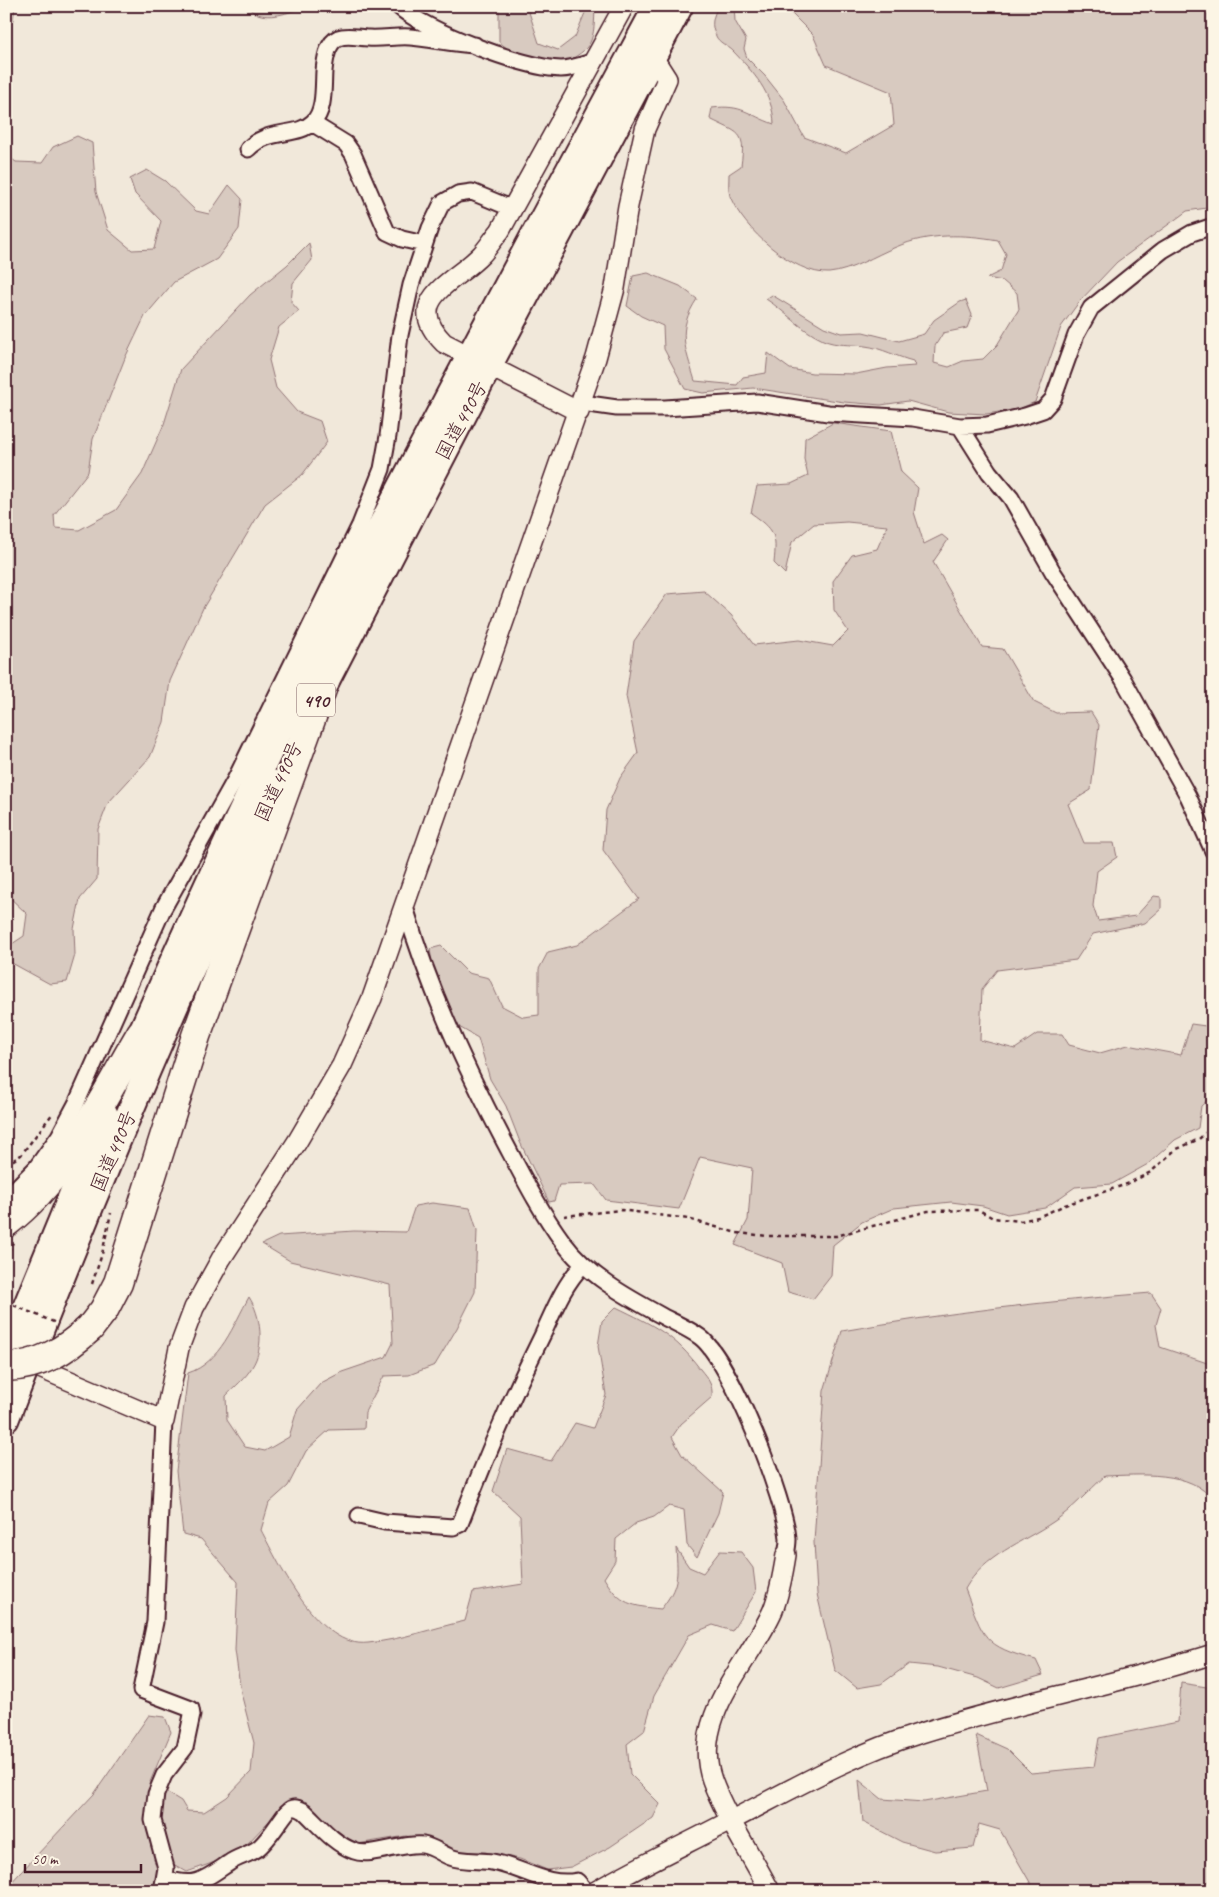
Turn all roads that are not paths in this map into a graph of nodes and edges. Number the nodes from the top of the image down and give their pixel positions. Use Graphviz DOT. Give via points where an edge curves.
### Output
graph roads {
  1 [pos="398,6"];
  2 [pos="624,6"];
  3 [pos="657,6"];
  4 [pos="680,6"];
  5 [pos="474,45"];
  6 [pos="653,57"];
  7 [pos="595,61"];
  8 [pos="312,123"];
  9 [pos="248,149"];
  10 [pos="513,209"];
  11 [pos="1213,226"];
  12 [pos="424,244"];
  13 [pos="479,362"];
  14 [pos="580,407"];
  15 [pos="960,426"];
  16 [pos="325,681"];
  17 [pos="1213,851"];
  18 [pos="405,907"];
  19 [pos="141,1033"];
  20 [pos="6,1198"];
  21 [pos="10,1232"];
  22 [pos="583,1265"];
  23 [pos="11,1355"];
  24 [pos="6,1418"];
  25 [pos="164,1421"];
  26 [pos="359,1516"];
  27 [pos="786,1555"];
  28 [pos="1213,1654"];
  29 [pos="732,1820"];
  30 [pos="163,1884"];
  31 [pos="586,1891"];
  32 [pos="596,1891"];
  33 [pos="770,1891"];
  1 -- 5 [label="street" via="410,16"];
  2 -- 7 [label="street"];
  3 -- 13 [label="highway, 国道490号 / 490" via="510,276"];
  4 -- 6 [label="highway, 国道490号 / 490"];
  5 -- 7 [label="street" via="539,67 564,69"];
  5 -- 8 [label="street" via="399,36 338,38 330,45 321,106"];
  6 -- 13 [label="highway, 国道490号 / 490"];
  6 -- 14 [label="street" via="667,79 644,128 616,288"];
  7 -- 10 [label="street"];
  8 -- 9 [label="street" via="302,129 267,135"];
  8 -- 12 [label="street" via="346,144 353,154 386,232"];
  10 -- 12 [label="street" via="472,192 458,194 442,203"];
  10 -- 13 [label="street" via="481,255 430,300 427,312 428,323 444,343"];
  11 -- 15 [label="street" via="1192,233 1163,250 1091,308 1076,335 1054,399 1043,410 987,425"];
  12 -- 20 [label="street" via="400,335 382,469 360,525 235,780 162,909 76,1104 59,1136 36,1168"];
  13 -- 14 [label="street"];
  13 -- 16 [label="highway, 国道490号 / 490"];
  13 -- 19 [label="highway, 国道490号 / 490" via="370,546 238,819"];
  14 -- 15 [label="street" via="665,408 757,402 828,413 913,418"];
  14 -- 18 [label="street"];
  15 -- 17 [label="street" via="989,472 1011,498 1053,572 1123,679 1188,796"];
  16 -- 23 [label="highway, 国道490号 / 490" via="249,841 110,1157"];
  16 -- 23 [label="highway, bridge" via="196,1036 118,1283 104,1310 77,1326 62,1352 33,1363"];
  18 -- 22 [label="street" via="419,956 443,1017 494,1122 534,1198 563,1243"];
  18 -- 25 [label="street" via="372,998 342,1065 194,1308 179,1348"];
  19 -- 21 [label="highway" via="52,1180 24,1210"];
  19 -- 23 [label="highway, 国道490号 / 490" via="85,1161"];
  22 -- 26 [label="street" via="571,1277 530,1361 489,1448 460,1524 453,1527 385,1522"];
  22 -- 27 [label="street" via="634,1301 700,1337 715,1352 738,1391 772,1481 785,1520"];
  23 -- 24 [label="highway, 国道490号 / 490"];
  23 -- 25 [label="street"];
  25 -- 30 [label="street" via="155,1622 141,1690 191,1709 192,1716 185,1748 164,1775 156,1794 153,1820 166,1868"];
  27 -- 29 [label="street" via="782,1581 772,1610 718,1706 709,1730 706,1751 712,1779"];
  28 -- 29 [label="street" via="1161,1671 908,1737 863,1753"];
  29 -- 32 [label="street" via="644,1863"];
  29 -- 33 [label="street"];
  30 -- 31 [label="street" via="190,1883 211,1877 230,1862 258,1848 287,1812 297,1807 340,1844 356,1852 421,1845 451,1857 494,1862 542,1880 577,1881"];
}
